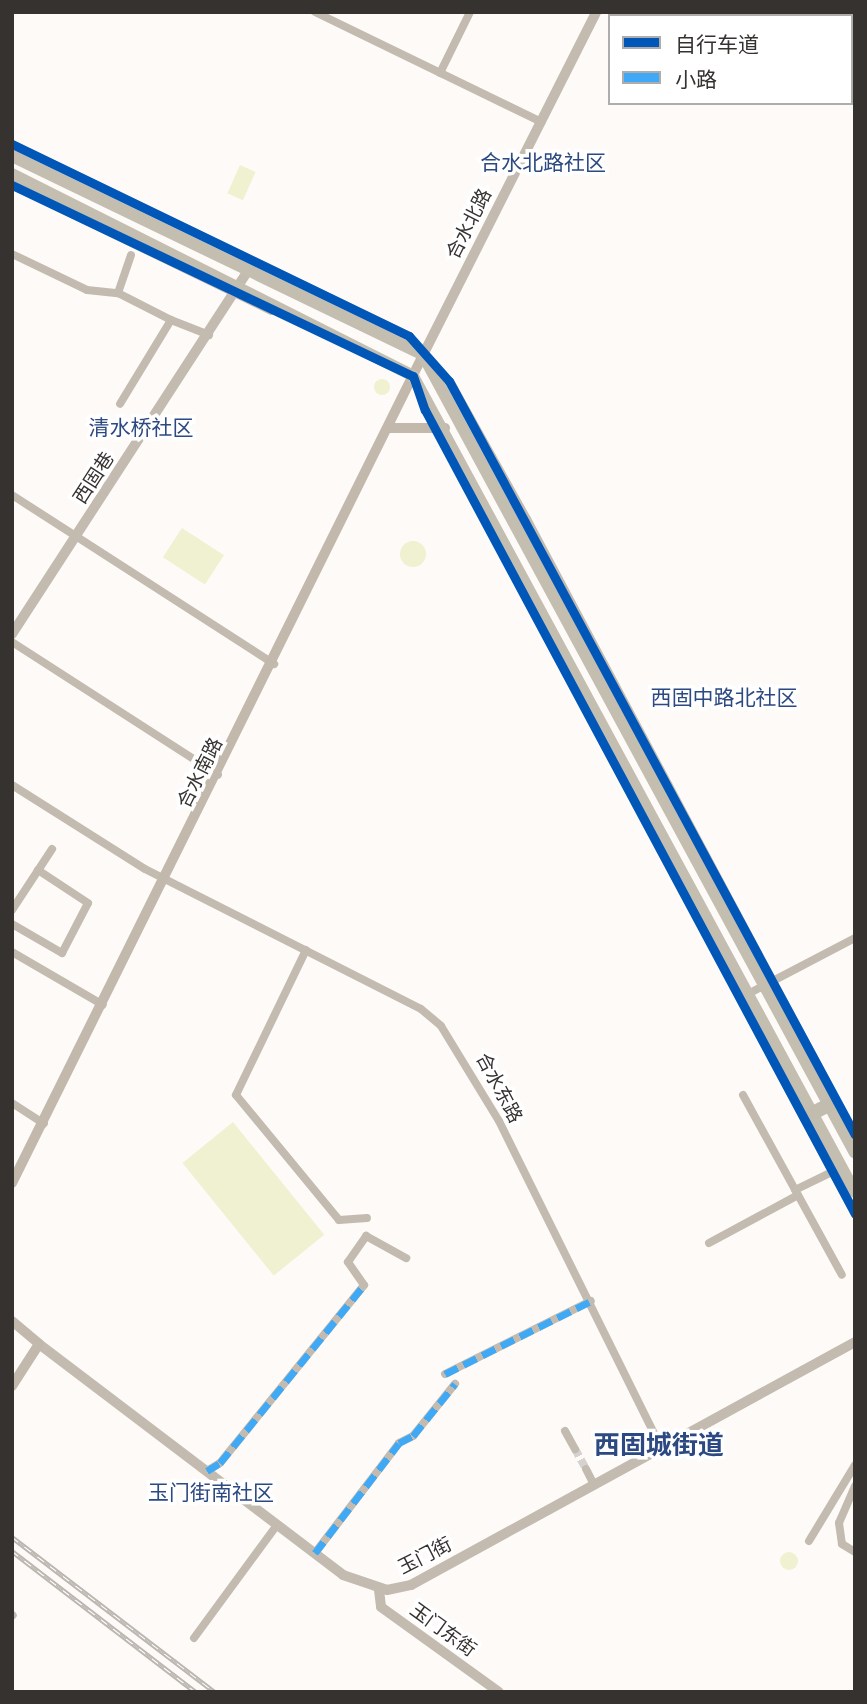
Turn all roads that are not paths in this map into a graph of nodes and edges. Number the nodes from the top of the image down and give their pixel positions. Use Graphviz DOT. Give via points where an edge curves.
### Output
graph roads {
  1 [pos="315,12"];
  2 [pos="470,12"];
  3 [pos="596,12"];
  4 [pos="440,73"];
  5 [pos="542,122"];
  6 [pos="12,144"];
  7 [pos="12,156"];
  8 [pos="12,174"];
  9 [pos="12,185"];
  10 [pos="12,254"];
  11 [pos="131,255"];
  12 [pos="248,271"];
  13 [pos="238,289"];
  14 [pos="118,293"];
  15 [pos="170,320"];
  16 [pos="209,335"];
  17 [pos="423,355"];
  18 [pos="413,376"];
  19 [pos="121,404"];
  20 [pos="433,425"];
  21 [pos="389,428"];
  22 [pos="446,428"];
  23 [pos="12,495"];
  24 [pos="77,536"];
  25 [pos="573,627"];
  26 [pos="12,634"];
  27 [pos="558,635"];
  28 [pos="12,642"];
  29 [pos="274,664"];
  30 [pos="218,775"];
  31 [pos="12,785"];
  32 [pos="52,849"];
  33 [pos="38,870"];
  34 [pos="166,880"];
  35 [pos="12,910"];
  36 [pos="12,924"];
  37 [pos="855,938"];
  38 [pos="306,950"];
  39 [pos="12,952"];
  40 [pos="768,982"];
  41 [pos="744,996"];
  42 [pos="103,1005"];
  43 [pos="743,1096"];
  44 [pos="12,1103"];
  45 [pos="829,1105"];
  46 [pos="813,1113"];
  47 [pos="44,1124"];
  48 [pos="855,1135"];
  49 [pos="855,1153"];
  50 [pos="837,1169"];
  51 [pos="12,1183"];
  52 [pos="855,1192"];
  53 [pos="797,1193"];
  54 [pos="855,1214"];
  55 [pos="367,1218"];
  56 [pos="709,1243"];
  57 [pos="406,1258"];
  58 [pos="842,1275"];
  59 [pos="591,1301"];
  60 [pos="12,1321"];
  61 [pos="855,1342"];
  62 [pos="39,1343"];
  63 [pos="445,1374"];
  64 [pos="455,1384"];
  65 [pos="12,1386"];
  66 [pos="565,1431"];
  67 [pos="661,1448"];
  68 [pos="575,1449"];
  69 [pos="855,1465"];
  70 [pos="586,1469"];
  71 [pos="206,1471"];
  72 [pos="594,1485"];
  73 [pos="855,1486"];
  74 [pos="277,1525"];
  75 [pos="809,1541"];
  76 [pos="855,1552"];
  77 [pos="315,1553"];
  78 [pos="379,1590"];
  79 [pos="194,1638"];
  80 [pos="499,1692"];
  1 -- 4 [label="street"];
  2 -- 4 [label="street"];
  3 -- 5 [label="street, 合水北路"];
  4 -- 5 [label="street"];
  5 -- 17 [label="street, 合水北路"];
  6 -- 17 [label="street" via="409,336"];
  7 -- 12 [label="main road"];
  8 -- 13 [label="main road"];
  9 -- 13 [label="street"];
  10 -- 14 [label="street" via="87,290"];
  11 -- 14 [label="street"];
  12 -- 13 [label="street, 西固巷"];
  12 -- 17 [label="main road"];
  13 -- 16 [label="street, 西固巷"];
  13 -- 18 [label="main road"];
  14 -- 15 [label="street"];
  15 -- 16 [label="street"];
  15 -- 19 [label="street"];
  16 -- 24 [label="street, 西固巷"];
  17 -- 18 [label="main road, 合水北路"];
  17 -- 25 [label="main road"];
  17 -- 40 [label="street" via="451,383 476,428"];
  18 -- 20 [label="street"];
  18 -- 21 [label="main road, 合水南路"];
  18 -- 22 [label="main road"];
  20 -- 21 [label="main road"];
  20 -- 22 [label="main road"];
  20 -- 41 [label="street"];
  21 -- 29 [label="main road, 合水南路"];
  22 -- 27 [label="main road"];
  23 -- 24 [label="street"];
  24 -- 26 [label="street, 西固巷"];
  24 -- 29 [label="street"];
  25 -- 27 [label="main road"];
  25 -- 40 [label="main road"];
  27 -- 41 [label="main road"];
  28 -- 30 [label="street"];
  29 -- 30 [label="main road, 合水南路"];
  30 -- 34 [label="main road, 合水南路"];
  31 -- 34 [label="street, 合水东路"];
  32 -- 33 [label="street"];
  33 -- 35 [label="street"];
  33 -- 36 [label="street" via="88,903 62,953"];
  34 -- 38 [label="street, 合水东路"];
  34 -- 42 [label="main road, 合水南路"];
  37 -- 40 [label="street"];
  38 -- 55 [label="street" via="236,1095 339,1220"];
  38 -- 59 [label="street, 合水东路" via="421,1009 452,1039"];
  39 -- 42 [label="street"];
  40 -- 41 [label="street"];
  40 -- 45 [label="main road"];
  40 -- 48 [label="street"];
  41 -- 46 [label="main road"];
  41 -- 50 [label="street"];
  42 -- 47 [label="main road, 合水南路"];
  43 -- 53 [label="street"];
  44 -- 47 [label="street"];
  45 -- 46 [label="highway"];
  45 -- 49 [label="main road"];
  46 -- 50 [label="main road"];
  47 -- 51 [label="main road, 合水南路"];
  50 -- 52 [label="main road"];
  50 -- 53 [label="street"];
  50 -- 54 [label="street"];
  53 -- 56 [label="street"];
  53 -- 58 [label="street"];
  57 -- 71 [label="street" via="366,1236 348,1262 364,1285 220,1463"];
  59 -- 63 [label="street"];
  59 -- 67 [label="street, 合水东路"];
  60 -- 62 [label="main road"];
  61 -- 67 [label="street, 玉门街"];
  62 -- 65 [label="main road"];
  62 -- 71 [label="street, 玉门街"];
  64 -- 77 [label="street" via="413,1436 398,1443"];
  66 -- 68 [label="street"];
  67 -- 72 [label="street, 玉门街"];
  69 -- 75 [label="street"];
  70 -- 72 [label="street"];
  71 -- 74 [label="street, 玉门街"];
  72 -- 78 [label="street, 玉门街" via="411,1585"];
  73 -- 76 [label="street" via="839,1522 842,1544"];
  74 -- 77 [label="street, 玉门街"];
  74 -- 79 [label="street"];
  77 -- 78 [label="street, 玉门街" via="357,1583"];
  78 -- 80 [label="street, 玉门东街" via="381,1607"];
}
